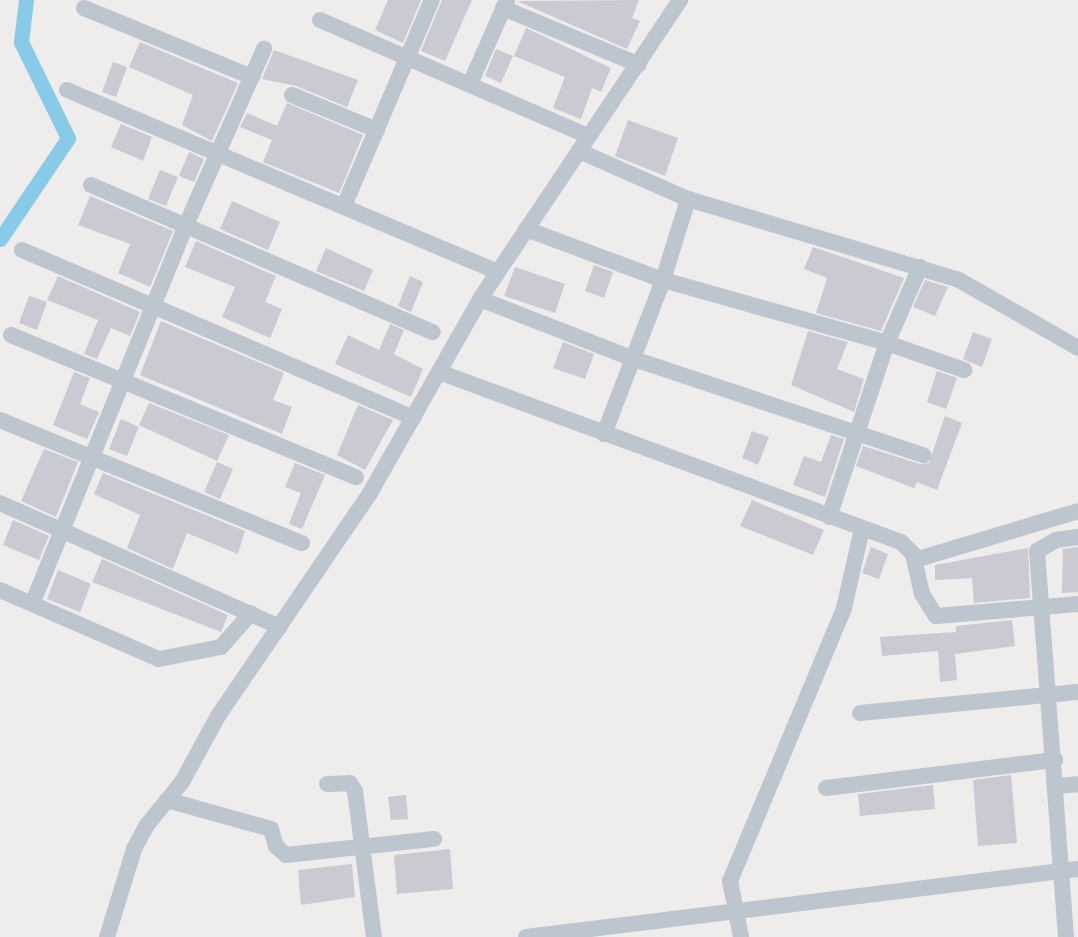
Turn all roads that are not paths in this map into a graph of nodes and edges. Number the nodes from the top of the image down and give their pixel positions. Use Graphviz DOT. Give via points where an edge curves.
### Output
graph roads {
  1 [pos="432,0"];
  2 [pos="680,0"];
  3 [pos="505,4"];
  4 [pos="84,8"];
  5 [pos="320,20"];
  6 [pos="264,49"];
  7 [pos="408,58"];
  8 [pos="639,66"];
  9 [pos="252,77"];
  10 [pos="470,84"];
  11 [pos="67,90"];
  12 [pos="292,95"];
  13 [pos="377,130"];
  14 [pos="588,136"];
  15 [pos="579,150"];
  16 [pos="220,152"];
  17 [pos="92,185"];
  18 [pos="688,199"];
  19 [pos="344,206"];
  20 [pos="186,225"];
  21 [pos="526,229"];
  22 [pos="22,250"];
  23 [pos="920,267"];
  24 [pos="497,272"];
  25 [pos="664,280"];
  26 [pos="480,299"];
  27 [pos="156,306"];
  28 [pos="433,332"];
  29 [pos="11,334"];
  30 [pos="887,343"];
  31 [pos="1078,348"];
  32 [pos="634,359"];
  33 [pos="964,370"];
  34 [pos="439,372"];
  35 [pos="122,383"];
  36 [pos="414,418"];
  37 [pos="0,420"];
  38 [pos="604,434"];
  39 [pos="856,434"];
  40 [pos="923,455"];
  41 [pos="94,459"];
  42 [pos="356,477"];
  43 [pos="0,503"];
  44 [pos="1078,511"];
  45 [pos="829,517"];
  46 [pos="862,529"];
  47 [pos="64,530"];
  48 [pos="1078,537"];
  49 [pos="302,543"];
  50 [pos="914,560"];
  51 [pos="0,590"];
  52 [pos="33,602"];
  53 [pos="1078,604"];
  54 [pos="1046,608"];
  55 [pos="251,613"];
  56 [pos="280,627"];
  57 [pos="1078,692"];
  58 [pos="1055,696"];
  59 [pos="860,713"];
  60 [pos="1055,760"];
  61 [pos="328,784"];
  62 [pos="1067,785"];
  63 [pos="826,788"];
  64 [pos="166,800"];
  65 [pos="434,839"];
  66 [pos="362,848"];
  67 [pos="1071,869"];
  68 [pos="738,912"];
  69 [pos="107,937"];
  70 [pos="374,937"];
  71 [pos="526,937"];
  72 [pos="742,937"];
  73 [pos="1066,937"];
  1 -- 7 [label="street"];
  2 -- 8 [label="street"];
  3 -- 8 [label="street"];
  3 -- 10 [label="street"];
  4 -- 9 [label="street"];
  5 -- 7 [label="street"];
  6 -- 9 [label="street"];
  7 -- 10 [label="street"];
  7 -- 13 [label="street"];
  8 -- 14 [label="street"];
  9 -- 16 [label="street"];
  10 -- 14 [label="street"];
  11 -- 16 [label="street"];
  12 -- 13 [label="street"];
  13 -- 19 [label="street"];
  14 -- 15 [label="street"];
  15 -- 18 [label="street"];
  15 -- 21 [label="street"];
  16 -- 19 [label="street"];
  16 -- 20 [label="street"];
  17 -- 20 [label="street"];
  18 -- 23 [label="street"];
  18 -- 25 [label="street"];
  19 -- 24 [label="street"];
  20 -- 27 [label="street"];
  20 -- 28 [label="street"];
  21 -- 24 [label="street"];
  21 -- 25 [label="street"];
  22 -- 27 [label="street"];
  23 -- 30 [label="street"];
  23 -- 31 [label="street" via="959,280"];
  24 -- 26 [label="street"];
  25 -- 30 [label="street"];
  25 -- 32 [label="street"];
  26 -- 32 [label="street"];
  26 -- 34 [label="street"];
  27 -- 35 [label="street"];
  27 -- 36 [label="street"];
  29 -- 35 [label="street"];
  30 -- 33 [label="street"];
  30 -- 39 [label="street"];
  32 -- 38 [label="street"];
  32 -- 39 [label="street"];
  34 -- 36 [label="street"];
  34 -- 38 [label="street"];
  35 -- 41 [label="street"];
  35 -- 42 [label="street"];
  36 -- 56 [label="street"];
  37 -- 41 [label="street"];
  38 -- 45 [label="street"];
  39 -- 40 [label="street"];
  39 -- 45 [label="street"];
  41 -- 47 [label="street"];
  41 -- 49 [label="street"];
  43 -- 47 [label="street"];
  44 -- 50 [label="street"];
  45 -- 46 [label="street"];
  46 -- 50 [label="street" via="901,542"];
  46 -- 68 [label="street" via="844,608 730,881"];
  47 -- 52 [label="street"];
  47 -- 55 [label="street"];
  48 -- 54 [label="street" via="1047,543 1037,551"];
  50 -- 54 [label="street" via="922,594 936,616"];
  51 -- 52 [label="street"];
  52 -- 55 [label="street" via="159,659 221,647"];
  53 -- 54 [label="street"];
  54 -- 58 [label="street"];
  55 -- 56 [label="street"];
  56 -- 64 [label="street"];
  57 -- 58 [label="street"];
  58 -- 59 [label="street"];
  58 -- 60 [label="street"];
  58 -- 62 [label="street"];
  60 -- 62 [label="street"];
  60 -- 63 [label="street"];
  61 -- 66 [label="street" via="354,786"];
  62 -- 67 [label="street"];
  64 -- 66 [label="street" via="271,829 276,846 286,855"];
  64 -- 69 [label="street" via="134,849"];
  65 -- 66 [label="street"];
  66 -- 70 [label="street"];
  67 -- 68 [label="street"];
  67 -- 73 [label="street"];
  68 -- 71 [label="street"];
  68 -- 72 [label="street"];
}
